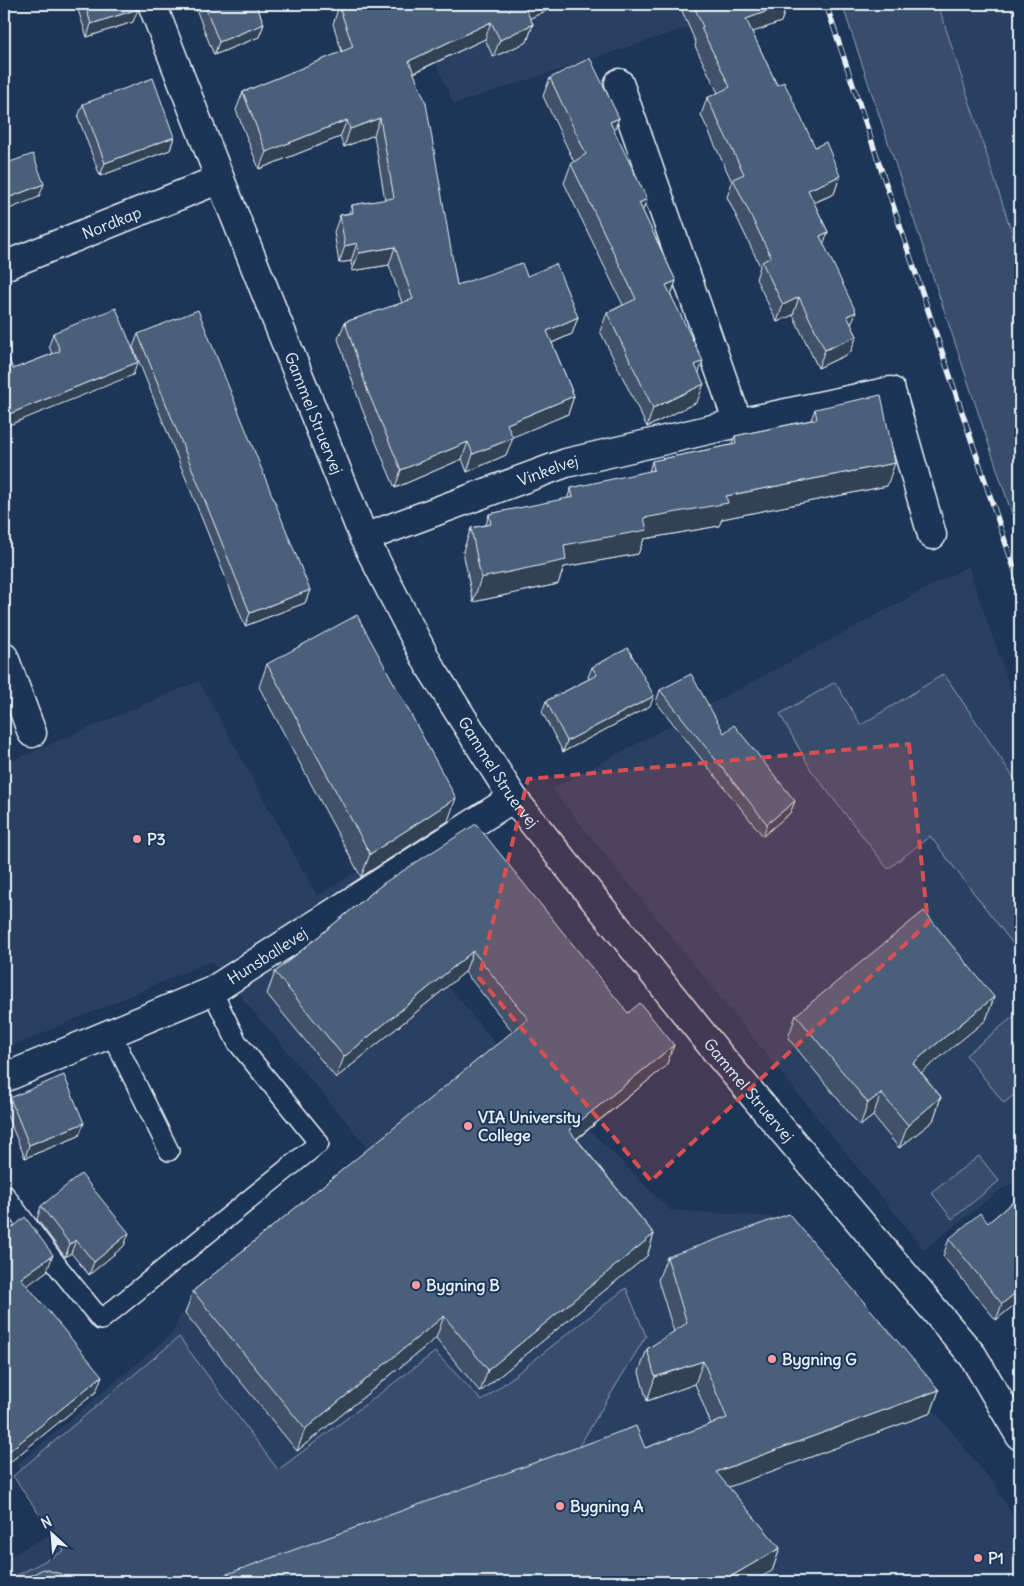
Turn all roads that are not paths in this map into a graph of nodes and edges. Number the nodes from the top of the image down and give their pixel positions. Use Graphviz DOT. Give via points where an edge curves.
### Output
graph roads {
  1 [pos="152,4"];
  2 [pos="619,83"];
  3 [pos="220,179"];
  4 [pos="4,266"];
  5 [pos="738,423"];
  6 [pos="932,535"];
  7 [pos="364,538"];
  8 [pos="4,657"];
  9 [pos="32,734"];
  10 [pos="513,798"];
  11 [pos="212,991"];
  12 [pos="111,1033"];
  13 [pos="4,1078"];
  14 [pos="168,1151"];
  15 [pos="4,1194"];
  16 [pos="1020,1436"];
  1 -- 3 [label="street, Gammel Struervej"];
  2 -- 5 [label="street"];
  3 -- 4 [label="street, Nordkap"];
  3 -- 7 [label="street, Gammel Struervej"];
  5 -- 6 [label="street, Vinkelvej" via="891,391"];
  5 -- 7 [label="street, Vinkelvej" via="566,463"];
  7 -- 10 [label="street, Gammel Struervej" via="429,665"];
  8 -- 9 [label="street"];
  10 -- 11 [label="street, Hunsballevej"];
  10 -- 16 [label="street, Gammel Struervej" via="720,1056 973,1356"];
  11 -- 12 [label="street, Hunsballevej"];
  11 -- 15 [label="lane" via="237,1042 320,1143 101,1320"];
  12 -- 13 [label="street, Hunsballevej"];
  12 -- 14 [label="lane"];
}
